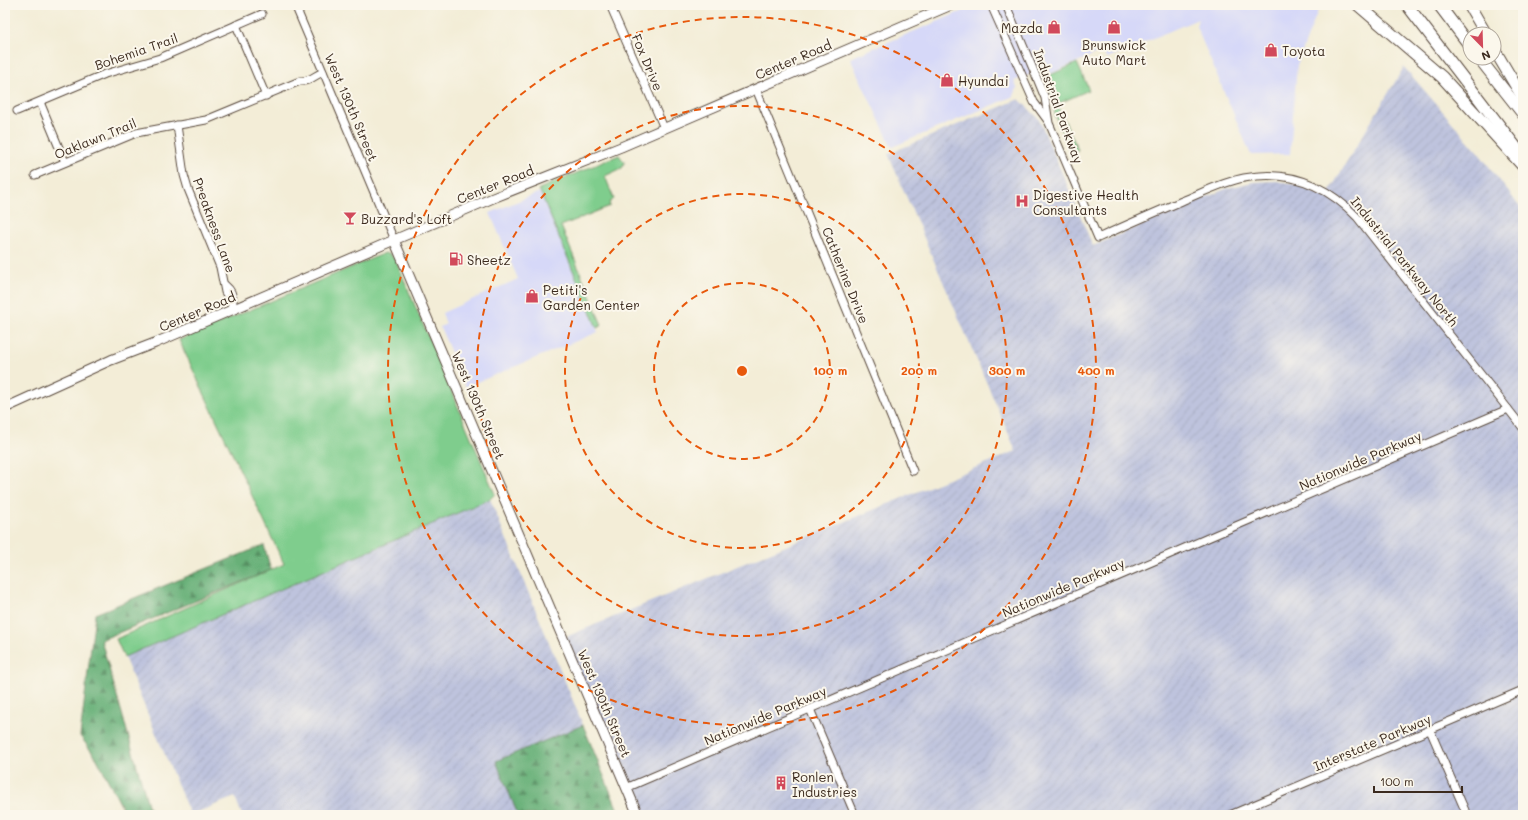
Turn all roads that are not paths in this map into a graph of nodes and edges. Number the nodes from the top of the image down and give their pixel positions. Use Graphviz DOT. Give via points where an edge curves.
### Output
graph roads {
  1 [pos="295,5"];
  2 [pos="610,5"];
  3 [pos="952,5"];
  4 [pos="991,5"];
  5 [pos="1006,5"];
  6 [pos="1358,5"];
  7 [pos="1406,5"];
  8 [pos="1439,5"];
  9 [pos="1469,5"];
  10 [pos="262,14"];
  11 [pos="236,25"];
  12 [pos="1481,26"];
  13 [pos="1462,35"];
  14 [pos="1502,63"];
  15 [pos="1485,66"];
  16 [pos="320,73"];
  17 [pos="756,89"];
  18 [pos="266,96"];
  19 [pos="1523,98"];
  20 [pos="40,102"];
  21 [pos="17,111"];
  22 [pos="1523,114"];
  23 [pos="1049,123"];
  24 [pos="177,125"];
  25 [pos="664,128"];
  26 [pos="1523,156"];
  27 [pos="65,162"];
  28 [pos="1523,166"];
  29 [pos="35,175"];
  30 [pos="1098,238"];
  31 [pos="394,240"];
  32 [pos="234,306"];
  33 [pos="5,408"];
  34 [pos="1508,409"];
  35 [pos="1523,428"];
  36 [pos="913,471"];
  37 [pos="1523,690"];
  38 [pos="810,709"];
  39 [pos="1430,730"];
  40 [pos="626,788"];
  41 [pos="638,815"];
  42 [pos="855,815"];
  43 [pos="1230,815"];
  44 [pos="1467,815"];
  1 -- 16 [label="street, West 130th Street"];
  2 -- 25 [label="street, Fox Drive"];
  3 -- 17 [label="main road, Center Road"];
  4 -- 23 [label="street" via="1034,102"];
  5 -- 23 [label="street, Industrial Parkway" via="1036,76"];
  6 -- 28 [label="highway" via="1442,77"];
  7 -- 26 [label="highway"];
  8 -- 13 [label="highway"];
  9 -- 12 [label="highway"];
  10 -- 11 [label="street, Bohemia Trail"];
  11 -- 18 [label="street"];
  11 -- 20 [label="street, Bohemia Trail" via="160,58 105,74"];
  14 -- 19 [label="highway"];
  15 -- 22 [label="highway"];
  16 -- 18 [label="street, Oaklawn Trail" via="305,82 300,81"];
  16 -- 31 [label="street, West 130th Street"];
  17 -- 25 [label="main road, Center Road"];
  17 -- 36 [label="street, Catherine Drive"];
  18 -- 24 [label="street, Oaklawn Trail" via="206,120"];
  20 -- 21 [label="street, Bohemia Trail"];
  20 -- 27 [label="street"];
  23 -- 30 [label="street, Industrial Parkway"];
  24 -- 27 [label="street, Oaklawn Trail" via="136,133"];
  24 -- 32 [label="street, Preakness Lane" via="186,181 225,285 233,296"];
  25 -- 31 [label="main road, Center Road"];
  27 -- 29 [label="street, Oaklawn Trail"];
  30 -- 34 [label="street, Industrial Parkway North" via="1222,184 1244,178 1280,176 1317,186 1357,217"];
  31 -- 32 [label="main road, Center Road"];
  31 -- 40 [label="main road, West 130th Street"];
  32 -- 33 [label="main road, Center Road" via="155,344 111,360"];
  34 -- 35 [label="street, Industrial Parkway North"];
  34 -- 38 [label="street, Nationwide Parkway"];
  37 -- 39 [label="street, Interstate Parkway"];
  38 -- 40 [label="street, Nationwide Parkway"];
  38 -- 42 [label="street"];
  39 -- 43 [label="street, Interstate Parkway"];
  39 -- 44 [label="street"];
  40 -- 41 [label="main road, West 130th Street"];
}
